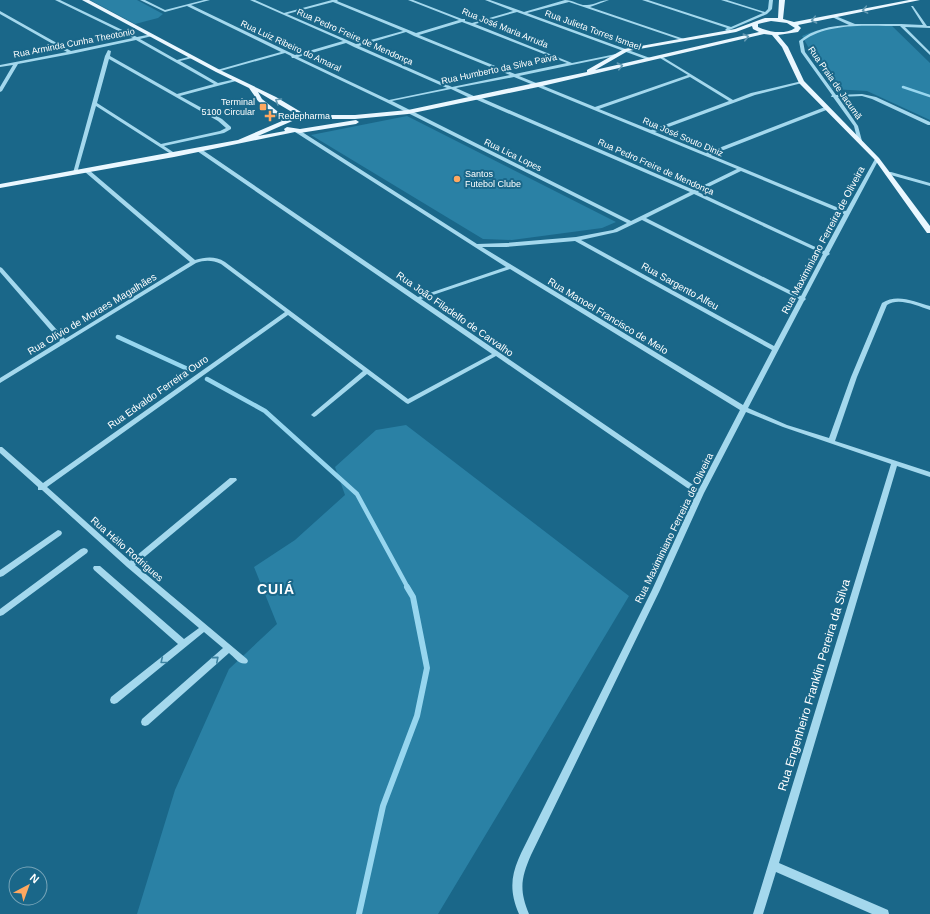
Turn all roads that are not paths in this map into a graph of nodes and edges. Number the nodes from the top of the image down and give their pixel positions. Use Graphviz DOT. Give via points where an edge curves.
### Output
graph roads {
  1 [pos="57,0"];
  2 [pos="85,0"];
  3 [pos="142,0"];
  4 [pos="208,0"];
  5 [pos="252,0"];
  6 [pos="335,0"];
  7 [pos="410,0"];
  8 [pos="487,0"];
  9 [pos="568,0"];
  10 [pos="607,0"];
  11 [pos="644,0"];
  12 [pos="723,0"];
  13 [pos="771,0"];
  14 [pos="782,0"];
  15 [pos="917,0"];
  16 [pos="187,5"];
  17 [pos="586,7"];
  18 [pos="912,7"];
  19 [pos="517,11"];
  20 [pos="0,12"];
  21 [pos="525,13"];
  22 [pos="766,13"];
  23 [pos="284,14"];
  24 [pos="834,16"];
  25 [pos="464,20"];
  26 [pos="780,20"];
  27 [pos="755,23"];
  28 [pos="473,24"];
  29 [pos="794,24"];
  30 [pos="901,25"];
  31 [pos="855,26"];
  32 [pos="928,27"];
  33 [pos="730,28"];
  34 [pos="406,31"];
  35 [pos="722,32"];
  36 [pos="764,32"];
  37 [pos="793,32"];
  38 [pos="774,34"];
  39 [pos="151,35"];
  40 [pos="415,35"];
  41 [pos="137,39"];
  42 [pos="682,39"];
  43 [pos="345,42"];
  44 [pos="110,45"];
  45 [pos="355,46"];
  46 [pos="785,47"];
  47 [pos="626,50"];
  48 [pos="284,52"];
  49 [pos="71,53"];
  50 [pos="930,54"];
  51 [pos="614,55"];
  52 [pos="108,56"];
  53 [pos="191,57"];
  54 [pos="293,57"];
  55 [pos="661,57"];
  56 [pos="649,59"];
  57 [pos="176,61"];
  58 [pos="16,63"];
  59 [pos="571,63"];
  60 [pos="0,66"];
  61 [pos="218,71"];
  62 [pos="513,74"];
  63 [pos="582,75"];
  64 [pos="690,76"];
  65 [pos="235,80"];
  66 [pos="801,82"];
  67 [pos="217,84"];
  68 [pos="538,85"];
  69 [pos="251,88"];
  70 [pos="450,88"];
  71 [pos="0,91"];
  72 [pos="178,95"];
  73 [pos="833,96"];
  74 [pos="476,98"];
  75 [pos="388,101"];
  76 [pos="732,102"];
  77 [pos="94,103"];
  78 [pos="827,108"];
  79 [pos="596,109"];
  80 [pos="408,112"];
  81 [pos="396,114"];
  82 [pos="303,116"];
  83 [pos="310,117"];
  84 [pos="283,122"];
  85 [pos="930,124"];
  86 [pos="314,128"];
  87 [pos="295,131"];
  88 [pos="651,132"];
  89 [pos="241,141"];
  90 [pos="860,141"];
  91 [pos="160,146"];
  92 [pos="199,150"];
  93 [pos="174,155"];
  94 [pos="706,155"];
  95 [pos="877,159"];
  96 [pos="741,170"];
  97 [pos="87,171"];
  98 [pos="76,173"];
  99 [pos="888,173"];
  100 [pos="930,185"];
  101 [pos="0,186"];
  102 [pos="694,192"];
  103 [pos="847,213"];
  104 [pos="643,218"];
  105 [pos="631,223"];
  106 [pos="930,231"];
  107 [pos="576,239"];
  108 [pos="476,246"];
  109 [pos="827,254"];
  110 [pos="194,262"];
  111 [pos="510,267"];
  112 [pos="0,269"];
  113 [pos="417,299"];
  114 [pos="803,299"];
  115 [pos="930,308"];
  116 [pos="287,313"];
  117 [pos="64,342"];
  118 [pos="776,350"];
  119 [pos="496,354"];
  120 [pos="367,371"];
  121 [pos="0,381"];
  122 [pos="744,409"];
  123 [pos="314,415"];
  124 [pos="831,442"];
  125 [pos="0,450"];
  126 [pos="895,463"];
  127 [pos="930,475"];
  128 [pos="233,480"];
  129 [pos="41,488"];
  130 [pos="700,493"];
  131 [pos="58,534"];
  132 [pos="84,551"];
  133 [pos="130,565"];
  134 [pos="96,568"];
  135 [pos="0,574"];
  136 [pos="0,613"];
  137 [pos="204,628"];
  138 [pos="184,644"];
  139 [pos="229,648"];
  140 [pos="244,661"];
  141 [pos="114,700"];
  142 [pos="145,722"];
  143 [pos="772,865"];
  144 [pos="524,914"];
  145 [pos="758,914"];
  146 [pos="884,914"];
  1 -- 41 [label="street"];
  2 -- 39 [label="main road"];
  3 -- 16 [label="street" via="165,11"];
  4 -- 16 [label="street"];
  5 -- 23 [label="street, Rua Pedro Freire de Mendonça"];
  6 -- 23 [label="street"];
  6 -- 34 [label="street, Rua José Souto Diniz"];
  7 -- 25 [label="street, Rua José Maria Arruda"];
  8 -- 19 [label="street, Rua Julieta Torres Ismael"];
  9 -- 17 [label="street"];
  9 -- 21 [label="street"];
  10 -- 17 [label="street"];
  11 -- 33 [label="street"];
  12 -- 22 [label="street"];
  13 -- 22 [label="street" via="770,9"];
  14 -- 26 [label="main road"];
  15 -- 24 [label="main road, one-way"];
  16 -- 48 [label="street, Rua Luiz Ribeiro do Amaral"];
  17 -- 42 [label="street"];
  18 -- 32 [label="street"];
  19 -- 21 [label="street, Rua Julieta Torres Ismael"];
  19 -- 28 [label="street"];
  20 -- 49 [label="street"];
  21 -- 47 [label="street, Rua Julieta Torres Ismael"];
  22 -- 33 [label="street"];
  23 -- 43 [label="street, Rua Pedro Freire de Mendonça"];
  24 -- 29 [label="main road, one-way"];
  24 -- 31 [label="street"];
  25 -- 28 [label="street, Rua José Maria Arruda"];
  25 -- 40 [label="street"];
  26 -- 27 [label="main road" via="762,20"];
  26 -- 29 [label="main road"];
  27 -- 35 [label="main road"];
  27 -- 36 [label="main road" via="755,28"];
  28 -- 59 [label="street, Rua José Maria Arruda"];
  29 -- 37 [label="main road" via="798,28"];
  30 -- 31 [label="street, Rua Praia de Jacumã"];
  30 -- 32 [label="street, Rua Praia de Jacumã"];
  30 -- 50 [label="street"];
  31 -- 73 [label="street, Rua Praia de Jacumã" via="814,32 801,41 803,52"];
  33 -- 35 [label="street"];
  34 -- 40 [label="street, Rua José Souto Diniz"];
  34 -- 45 [label="street"];
  35 -- 42 [label="main road"];
  36 -- 38 [label="main road"];
  55 -- 36 [label="main road, one-way"];
  37 -- 38 [label="main road"];
  37 -- 46 [label="main road"];
  38 -- 46 [label="main road"];
  39 -- 41 [label="street, Rua Arminda Cunha Theotonio"];
  39 -- 53 [label="main road"];
  40 -- 62 [label="street, Rua José Souto Diniz"];
  41 -- 44 [label="street, Rua Arminda Cunha Theotonio"];
  41 -- 57 [label="street"];
  42 -- 47 [label="main road"];
  43 -- 45 [label="street, Rua Pedro Freire de Mendonça"];
  43 -- 54 [label="street"];
  44 -- 49 [label="street, Rua Arminda Cunha Theotonio"];
  44 -- 52 [label="street"];
  45 -- 70 [label="street, Rua Pedro Freire de Mendonça"];
  46 -- 66 [label="main road"];
  47 -- 51 [label="main road"];
  47 -- 56 [label="street, Rua Julieta Torres Ismael"];
  48 -- 54 [label="street, Rua Luiz Ribeiro do Amaral"];
  48 -- 61 [label="street"];
  49 -- 58 [label="street, Rua Arminda Cunha Theotonio"];
  51 -- 59 [label="street, Rua Humberto da Silva Paiva"];
  51 -- 63 [label="main road"];
  52 -- 72 [label="street"];
  52 -- 77 [label="street"];
  53 -- 57 [label="street"];
  53 -- 61 [label="main road"];
  54 -- 75 [label="street, Rua Luiz Ribeiro do Amaral"];
  55 -- 56 [label="main road"];
  55 -- 64 [label="street"];
  63 -- 56 [label="main road, one-way"];
  57 -- 67 [label="street"];
  58 -- 60 [label="street, Rua Arminda Cunha Theotonio"];
  58 -- 71 [label="street"];
  59 -- 62 [label="street, Rua Humberto da Silva Paiva"];
  61 -- 65 [label="main road"];
  62 -- 68 [label="street, Rua José Souto Diniz"];
  62 -- 70 [label="street, Rua Humberto da Silva Paiva"];
  63 -- 68 [label="main road"];
  64 -- 76 [label="street"];
  64 -- 79 [label="street"];
  65 -- 67 [label="street"];
  65 -- 69 [label="main road"];
  66 -- 76 [label="street"];
  66 -- 78 [label="main road"];
  67 -- 72 [label="street"];
  68 -- 74 [label="main road"];
  68 -- 79 [label="street, Rua José Souto Diniz"];
  82 -- 69 [label="main road, one-way" via="274,98"];
  69 -- 84 [label="main road"];
  70 -- 74 [label="street, Rua Pedro Freire de Mendonça"];
  70 -- 75 [label="street, Rua Humberto da Silva Paiva"];
  72 -- 91 [label="street" via="229,128 222,132"];
  73 -- 85 [label="street" via="862,95 874,98"];
  73 -- 90 [label="street, Rua Praia de Jacumã" via="856,126"];
  74 -- 80 [label="main road"];
  74 -- 102 [label="street, Rua Pedro Freire de Mendonça"];
  75 -- 80 [label="street, Rua Lica Lopes"];
  76 -- 88 [label="street"];
  77 -- 91 [label="street"];
  77 -- 98 [label="street"];
  78 -- 90 [label="main road"];
  78 -- 94 [label="street"];
  79 -- 88 [label="street, Rua José Souto Diniz"];
  80 -- 81 [label="main road"];
  80 -- 105 [label="street, Rua Lica Lopes"];
  81 -- 83 [label="main road"];
  81 -- 86 [label="main road"];
  82 -- 83 [label="main road"];
  82 -- 84 [label="main road"];
  83 -- 86 [label="main road" via="317,122"];
  84 -- 87 [label="main road" via="287,129"];
  84 -- 89 [label="main road"];
  86 -- 87 [label="main road"];
  87 -- 89 [label="main road"];
  87 -- 108 [label="street, Rua Manoel Francisco de Melo"];
  88 -- 94 [label="street, Rua José Souto Diniz"];
  89 -- 92 [label="main road"];
  90 -- 95 [label="main road"];
  91 -- 93 [label="street"];
  92 -- 93 [label="main road"];
  92 -- 113 [label="street, Rua João Filadelfo de Carvalho"];
  93 -- 97 [label="main road"];
  94 -- 96 [label="street, Rua José Souto Diniz"];
  95 -- 99 [label="main road"];
  95 -- 103 [label="street, Rua Maximiniano Ferreira de Oliveira"];
  96 -- 102 [label="street"];
  96 -- 103 [label="street, Rua José Souto Diniz"];
  97 -- 98 [label="main road"];
  97 -- 110 [label="street"];
  98 -- 101 [label="main road"];
  99 -- 100 [label="street"];
  99 -- 106 [label="main road"];
  102 -- 104 [label="street"];
  102 -- 109 [label="street, Rua Pedro Freire de Mendonça"];
  103 -- 109 [label="street, Rua Maximiniano Ferreira de Oliveira"];
  104 -- 105 [label="street"];
  104 -- 114 [label="street"];
  105 -- 107 [label="street" via="614,231"];
  107 -- 108 [label="street"];
  107 -- 118 [label="street, Rua Sargento Alfeu"];
  108 -- 111 [label="street, Rua Manoel Francisco de Melo"];
  109 -- 114 [label="street, Rua Maximiniano Ferreira de Oliveira"];
  110 -- 116 [label="street" via="206,258 218,260"];
  110 -- 117 [label="street, Rua Olívio de Moraes Magalhães"];
  111 -- 113 [label="street"];
  111 -- 122 [label="street, Rua Manoel Francisco de Melo"];
  112 -- 117 [label="street"];
  113 -- 119 [label="street, Rua João Filadelfo de Carvalho"];
  114 -- 118 [label="street, Rua Maximiniano Ferreira de Oliveira"];
  115 -- 124 [label="street" via="906,302 887,301 881,307"];
  116 -- 120 [label="street"];
  116 -- 129 [label="street, Rua Edvaldo Ferreira Ouro"];
  117 -- 121 [label="street, Rua Olívio de Moraes Magalhães"];
  118 -- 122 [label="street, Rua Maximiniano Ferreira de Oliveira"];
  119 -- 120 [label="street" via="408,402"];
  119 -- 130 [label="street, Rua João Filadelfo de Carvalho"];
  120 -- 123 [label="street"];
  122 -- 124 [label="street, Rua Manoel Francisco de Melo"];
  122 -- 130 [label="street, Rua Maximiniano Ferreira de Oliveira"];
  124 -- 126 [label="street, Rua Manoel Francisco de Melo"];
  125 -- 129 [label="street, Rua Hélio Rodrigues"];
  126 -- 127 [label="street, Rua Manoel Francisco de Melo"];
  126 -- 143 [label="street, Rua Engenheiro Franklin Pereira da Silva"];
  128 -- 133 [label="street"];
  129 -- 133 [label="street, Rua Hélio Rodrigues"];
  130 -- 144 [label="street, Rua Maximiniano Ferreira de Oliveira" via="656,590 517,874 516,894"];
  131 -- 135 [label="street"];
  132 -- 136 [label="street"];
  133 -- 137 [label="street, Rua Hélio Rodrigues"];
  134 -- 138 [label="street"];
  137 -- 138 [label="street"];
  137 -- 139 [label="street, Rua Hélio Rodrigues"];
  138 -- 141 [label="street, one-way"];
  139 -- 140 [label="street, Rua Hélio Rodrigues"];
  142 -- 139 [label="street, one-way"];
  143 -- 145 [label="street, Rua Engenheiro Franklin Pereira da Silva"];
  143 -- 146 [label="street"];
}
